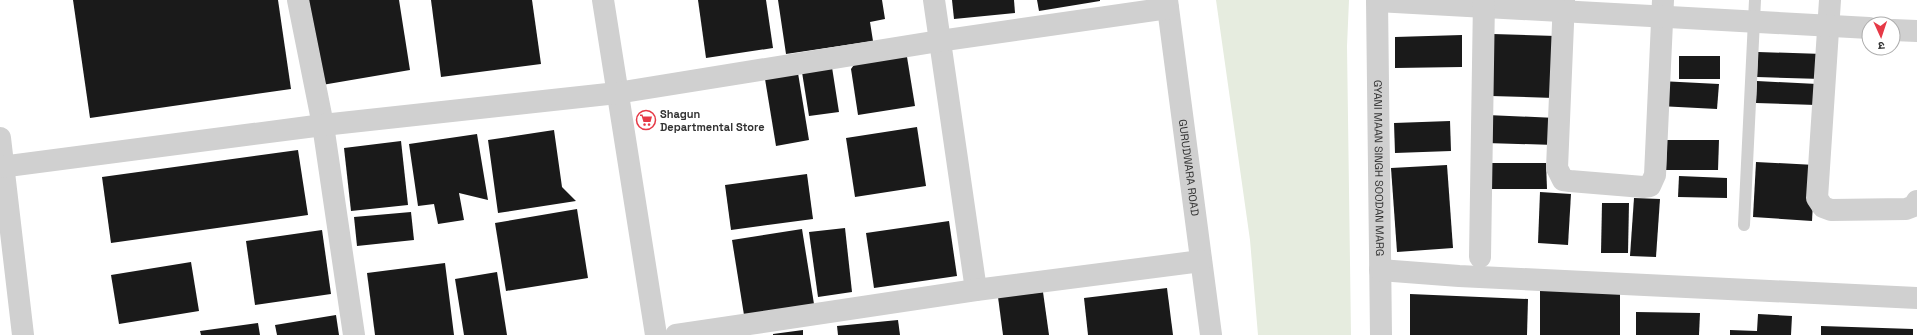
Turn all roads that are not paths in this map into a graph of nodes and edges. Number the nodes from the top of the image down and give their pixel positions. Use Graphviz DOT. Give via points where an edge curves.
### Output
graph roads {
  1 [pos="298,0"];
  2 [pos="603,0"];
  3 [pos="934,0"];
  4 [pos="1755,0"];
  5 [pos="1830,0"];
  6 [pos="1377,1"];
  7 [pos="1484,3"];
  8 [pos="1167,4"];
  9 [pos="1564,6"];
  10 [pos="1663,9"];
  11 [pos="1754,22"];
  12 [pos="1828,26"];
  13 [pos="1861,28"];
  14 [pos="1901,30"];
  15 [pos="1917,31"];
  16 [pos="939,41"];
  17 [pos="617,93"];
  18 [pos="323,125"];
  19 [pos="0,138"];
  20 [pos="2,167"];
  21 [pos="1917,201"];
  22 [pos="1744,225"];
  23 [pos="1480,257"];
  24 [pos="1201,262"];
  25 [pos="1380,270"];
  26 [pos="976,290"];
  27 [pos="1917,298"];
  28 [pos="23,335"];
  29 [pos="354,335"];
  30 [pos="656,335"];
  31 [pos="676,335"];
  32 [pos="1211,335"];
  33 [pos="1381,335"];
  1 -- 18 [label="street"];
  2 -- 17 [label="street"];
  3 -- 16 [label="street"];
  4 -- 11 [label="lane"];
  5 -- 12 [label="street"];
  6 -- 7 [label="street"];
  6 -- 25 [label="street, GYANI MAAN SINGH SOODAN MARG"];
  7 -- 9 [label="street"];
  7 -- 23 [label="street"];
  8 -- 16 [label="street"];
  8 -- 24 [label="street, GURUDWARA ROAD"];
  9 -- 10 [label="street"];
  9 -- 10 [label="street" via="1557,168 1559,175 1563,180 1570,181 1643,187 1650,186 1655,175"];
  10 -- 11 [label="street"];
  11 -- 12 [label="street"];
  11 -- 22 [label="lane"];
  12 -- 13 [label="street"];
  12 -- 21 [label="street" via="1817,198 1823,207 1831,210 1906,209 1914,206"];
  14 -- 15 [label="street"];
  16 -- 17 [label="street"];
  16 -- 26 [label="street"];
  17 -- 18 [label="street"];
  17 -- 30 [label="street"];
  18 -- 20 [label="street"];
  18 -- 29 [label="street"];
  19 -- 20 [label="street"];
  20 -- 28 [label="street"];
  24 -- 26 [label="street"];
  24 -- 32 [label="street, GURUDWARA ROAD"];
  25 -- 27 [label="street"];
  25 -- 33 [label="street, GYANI MAAN SINGH SOODAN MARG"];
  26 -- 31 [label="street"];
}
